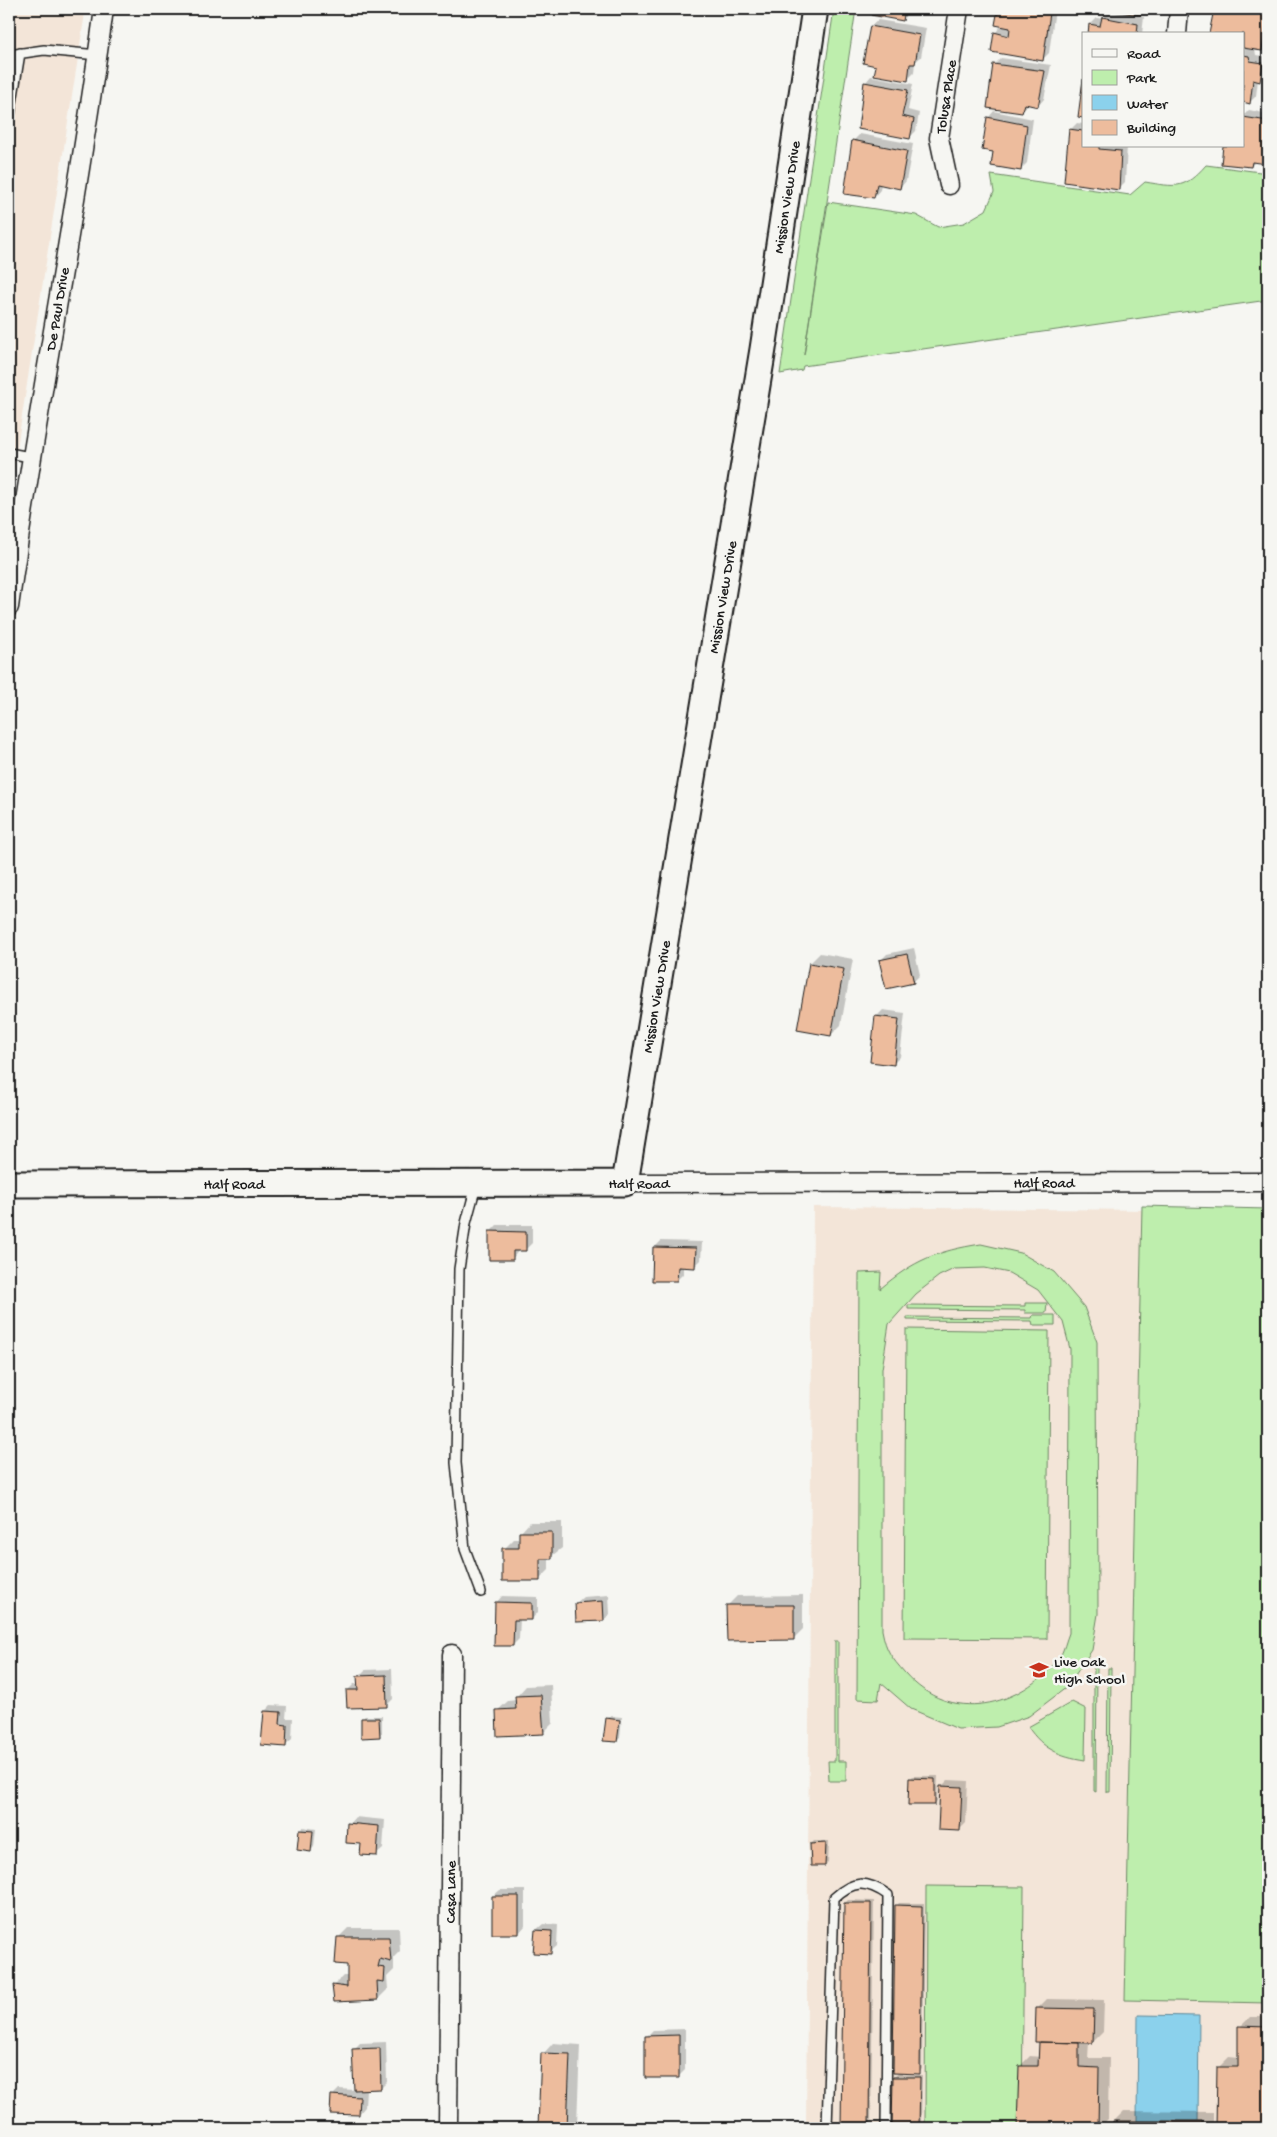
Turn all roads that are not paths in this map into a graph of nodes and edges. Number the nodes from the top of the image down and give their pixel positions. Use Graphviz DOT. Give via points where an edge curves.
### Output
graph roads {
  1 [pos="104,9"];
  2 [pos="815,9"];
  3 [pos="959,9"];
  4 [pos="1179,9"];
  5 [pos="1177,32"];
  6 [pos="20,53"];
  7 [pos="9,55"];
  8 [pos="98,56"];
  9 [pos="9,121"];
  10 [pos="949,185"];
  11 [pos="9,453"];
  12 [pos="30,457"];
  13 [pos="9,607"];
  14 [pos="1268,1182"];
  15 [pos="625,1183"];
  16 [pos="9,1184"];
  17 [pos="477,1184"];
  18 [pos="481,1592"];
  19 [pos="452,1654"];
  20 [pos="448,2128"];
  21 [pos="827,2128"];
  22 [pos="886,2128"];
  1 -- 8 [label="street, De Paul Drive"];
  2 -- 15 [label="street, Mission View Drive" via="763,349"];
  3 -- 10 [label="street, Tolusa Place" via="939,138"];
  4 -- 5 [label="street"];
  6 -- 7 [label="lane"];
  6 -- 8 [label="lane" via="44,50"];
  6 -- 9 [label="lane"];
  8 -- 12 [label="street, De Paul Drive"];
  11 -- 12 [label="lane"];
  12 -- 13 [label="street, De Paul Drive"];
  14 -- 15 [label="street, Half Road"];
  15 -- 17 [label="street, Half Road"];
  16 -- 17 [label="street, Half Road"];
  17 -- 18 [label="lane" via="466,1223 459,1269 456,1463 465,1549"];
  19 -- 20 [label="street, Casa Lane"];
  21 -- 22 [label="lane" via="834,1898 845,1887 860,1884 873,1885 888,1895"];
}
